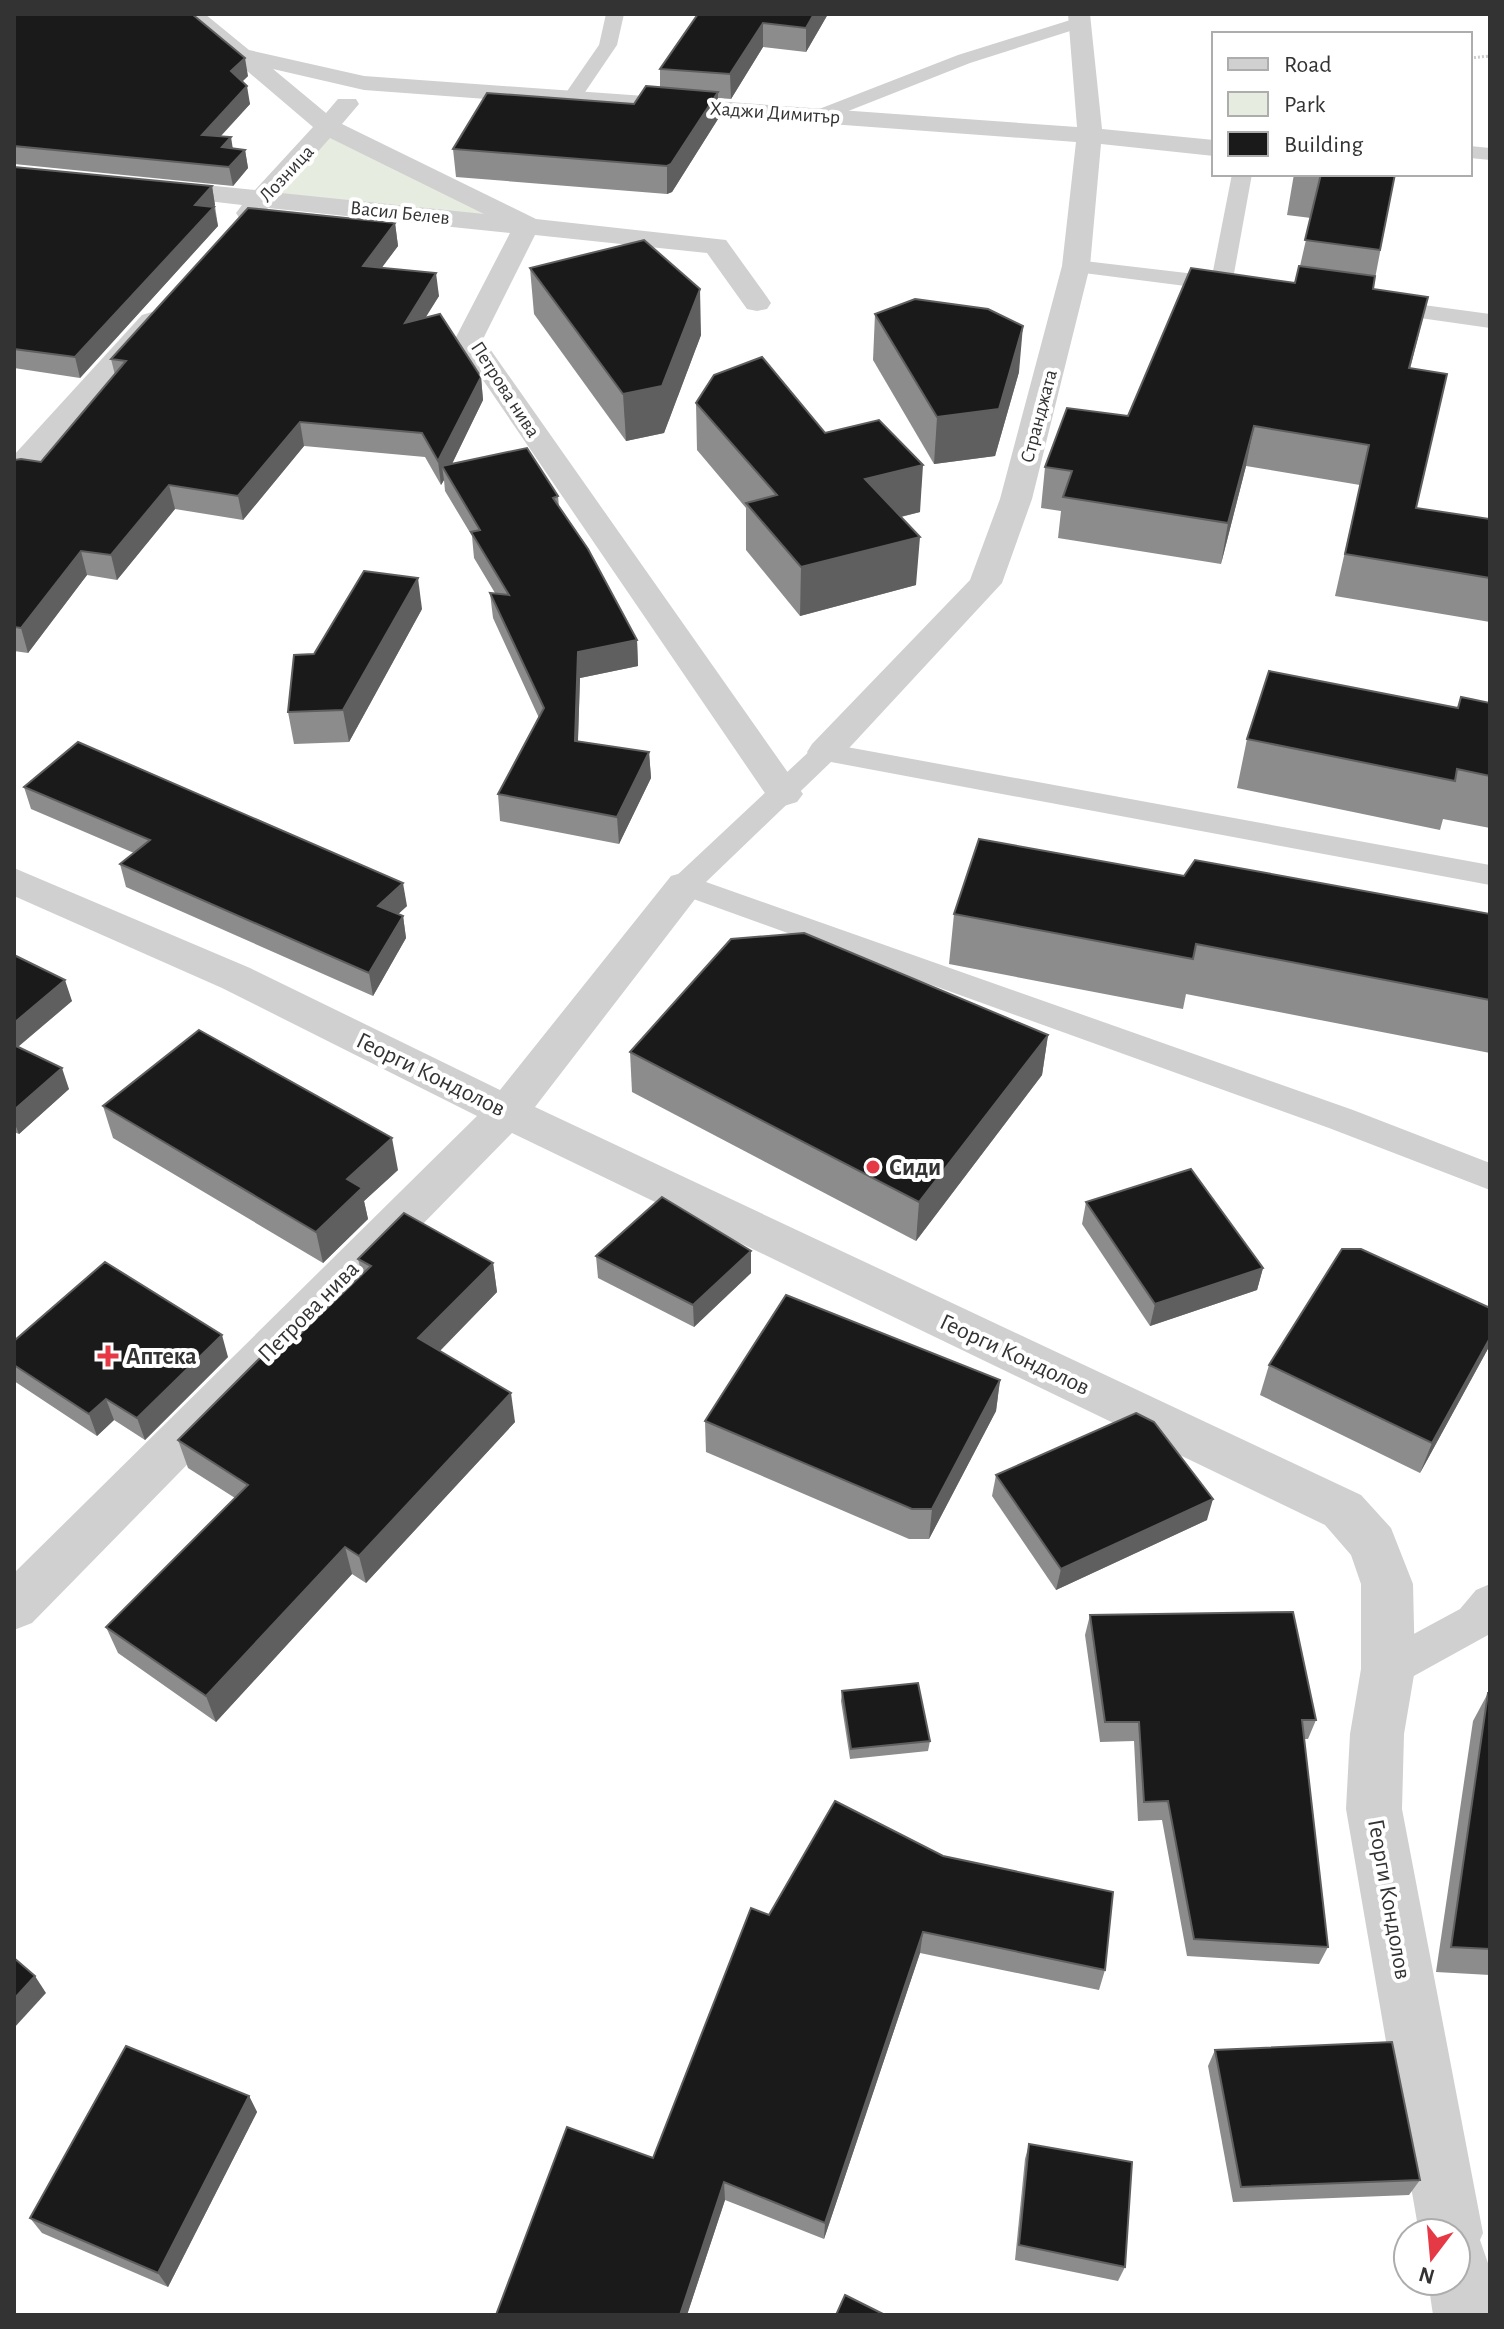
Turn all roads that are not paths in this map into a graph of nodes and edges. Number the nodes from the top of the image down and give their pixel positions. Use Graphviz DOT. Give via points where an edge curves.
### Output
graph roads {
  1 [pos="191,14"];
  2 [pos="615,14"];
  3 [pos="1080,18"];
  4 [pos="243,56"];
  5 [pos="364,83"];
  6 [pos="572,97"];
  7 [pos="821,115"];
  8 [pos="328,127"];
  9 [pos="1089,135"];
  10 [pos="1212,148"];
  11 [pos="1242,176"];
  12 [pos="123,184"];
  13 [pos="262,198"];
  14 [pos="527,225"];
  15 [pos="231,233"];
  16 [pos="1076,266"];
  17 [pos="1221,284"];
  18 [pos="1283,293"];
  19 [pos="169,302"];
  20 [pos="757,303"];
  21 [pos="1361,303"];
  22 [pos="1490,321"];
  23 [pos="14,474"];
  24 [pos="825,752"];
  25 [pos="784,794"];
  26 [pos="1490,875"];
  27 [pos="14,881"];
  28 [pos="685,885"];
  29 [pos="507,1112"];
  30 [pos="1490,1177"];
  31 [pos="1490,1602"];
  32 [pos="14,1607"];
  33 [pos="1388,1669"];
  34 [pos="1448,2217"];
  1 -- 4 [label="street"];
  2 -- 6 [label="lane" via="608,45"];
  3 -- 7 [label="lane"];
  3 -- 9 [label="street, Странджата"];
  4 -- 5 [label="street, Хаджи Димитър"];
  4 -- 8 [label="street"];
  5 -- 6 [label="street, Хаджи Димитър"];
  5 -- 8 [label="street, Лозница"];
  6 -- 7 [label="street, Хаджи Димитър"];
  7 -- 9 [label="street, Хаджи Димитър"];
  8 -- 13 [label="street, Лозница"];
  8 -- 14 [label="street"];
  9 -- 10 [label="street, Хаджи Димитър"];
  9 -- 16 [label="street, Странджата"];
  11 -- 17 [label="lane"];
  12 -- 13 [label="street, Васил Белев"];
  13 -- 14 [label="street, Васил Белев"];
  13 -- 15 [label="street, Лозница"];
  14 -- 20 [label="street, Васил Белев" via="716,246"];
  14 -- 25 [label="street, Петрова нива" via="469,339"];
  16 -- 17 [label="lane"];
  16 -- 24 [label="street, Странджата" via="1016,499 985,583"];
  17 -- 18 [label="lane"];
  19 -- 23 [label="street"];
  21 -- 22 [label="lane"];
  24 -- 25 [label="lane, Петрова нива"];
  24 -- 26 [label="lane"];
  25 -- 28 [label="lane, Петрова нива"];
  27 -- 29 [label="street, Георги Кондолов" via="236,978"];
  28 -- 29 [label="street, Петрова нива"];
  28 -- 30 [label="lane"];
  29 -- 32 [label="street, Петрова нива"];
  29 -- 33 [label="street, Георги Кондолов" via="1343,1510 1373,1544 1387,1584"];
  31 -- 33 [label="lane" via="1474,1622"];
  33 -- 34 [label="street, Георги Кондолов" via="1377,1734 1374,1809"];
}
